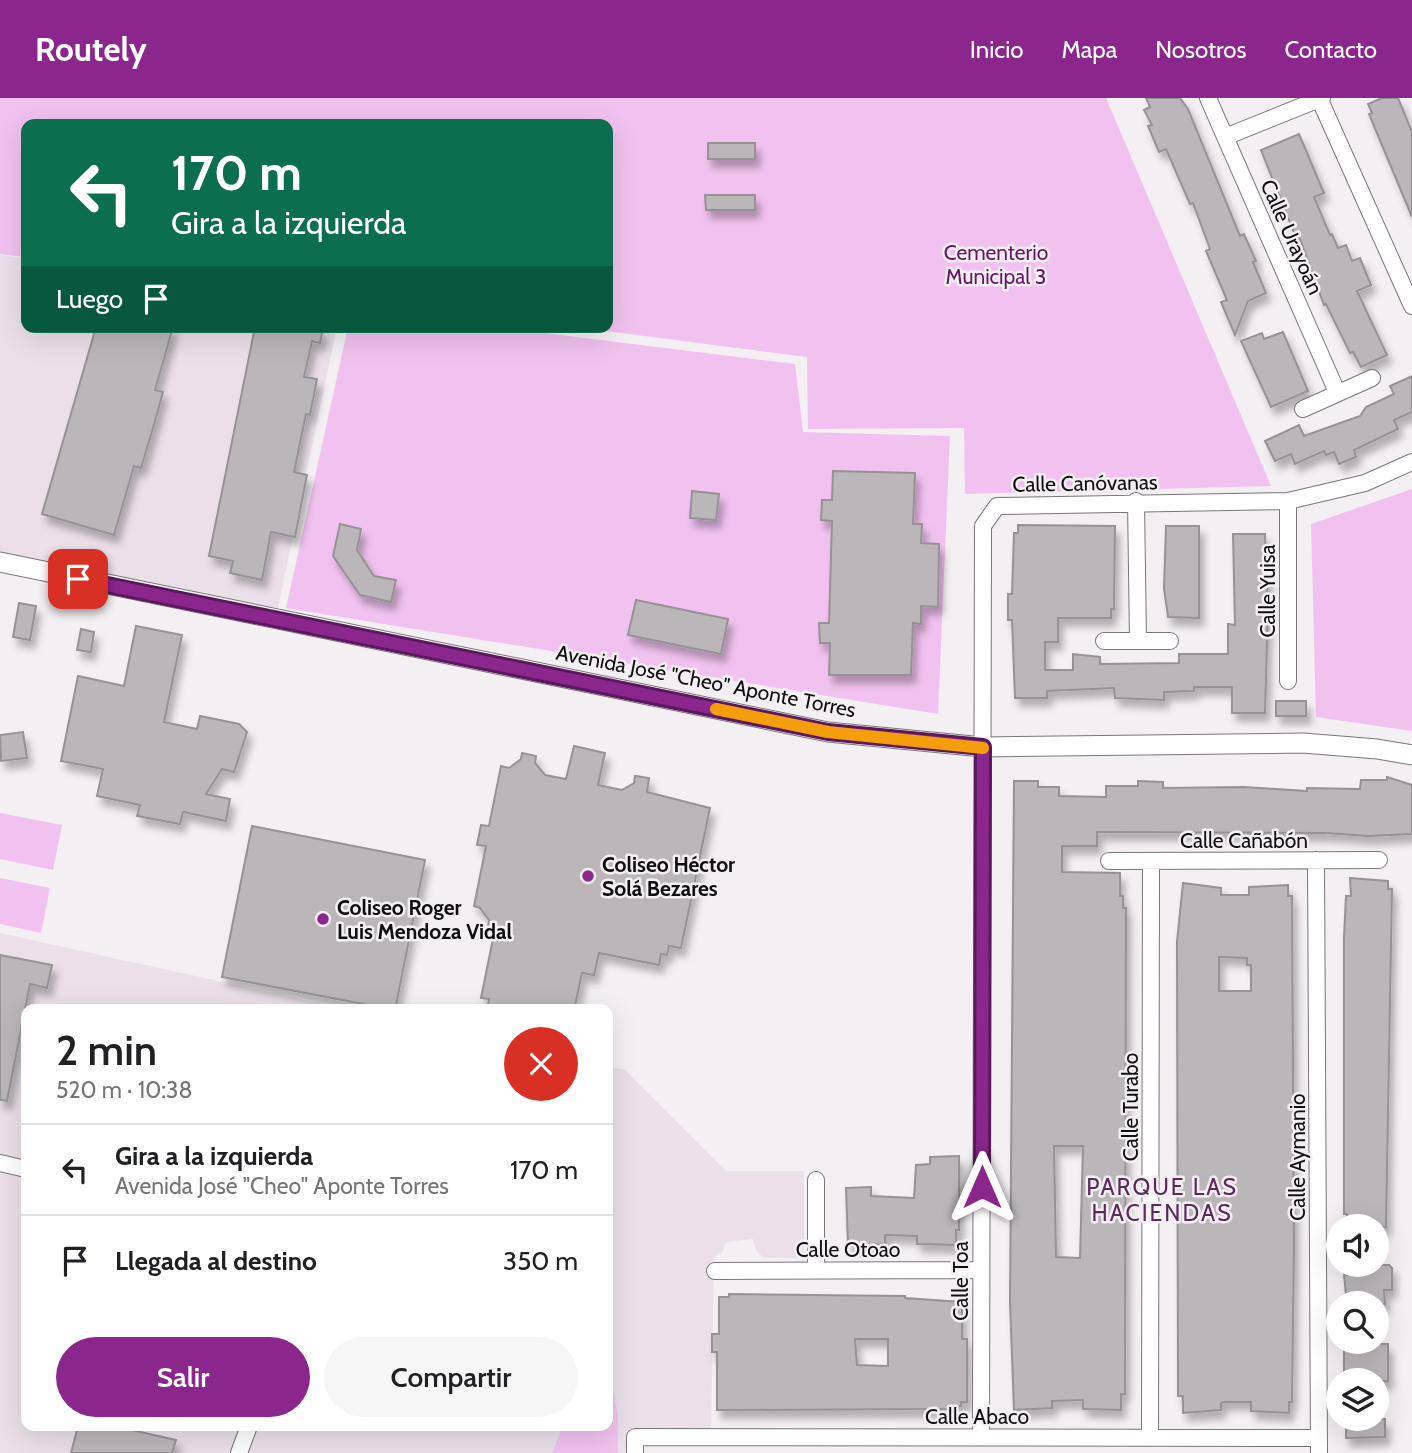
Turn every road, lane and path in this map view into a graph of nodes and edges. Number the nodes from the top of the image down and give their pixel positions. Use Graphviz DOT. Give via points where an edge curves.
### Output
graph roads {
  1 [pos="1208,98"];
  2 [pos="1320,98"];
  3 [pos="1225,137"];
  4 [pos="1412,306"];
  5 [pos="1372,378"];
  6 [pos="1337,392"];
  7 [pos="1303,409"];
  8 [pos="1412,462"];
  9 [pos="1136,501"];
  10 [pos="1288,501"];
  11 [pos="0,562"];
  12 [pos="1104,641"];
  13 [pos="1138,641"];
  14 [pos="1170,641"];
  15 [pos="1288,681"];
  16 [pos="983,747"];
  17 [pos="1412,755"];
  18 [pos="1316,860"];
  19 [pos="1379,860"];
  20 [pos="1109,861"];
  21 [pos="1151,861"];
  22 [pos="0,1163"];
  23 [pos="21,1168"];
  24 [pos="816,1180"];
  25 [pos="816,1270"];
  26 [pos="981,1270"];
  27 [pos="715,1272"];
  28 [pos="247,1431"];
  29 [pos="981,1437"];
  30 [pos="1150,1437"];
  31 [pos="635,1445"];
  32 [pos="1319,1445"];
  33 [pos="239,1453"];
  1 -- 3 [label="street, Calle Urayoán"];
  2 -- 3 [label="street"];
  2 -- 4 [label="street"];
  3 -- 6 [label="street, Calle Urayoán"];
  5 -- 6 [label="street"];
  6 -- 7 [label="street"];
  8 -- 10 [label="street, Calle Canóvanas" via="1365,483"];
  9 -- 10 [label="street, Calle Canóvanas"];
  9 -- 13 [label="street"];
  9 -- 16 [label="street, Calle Canóvanas" via="997,506 984,526"];
  10 -- 15 [label="street, Calle Yuisa"];
  11 -- 16 [label="street, Avenida José \"Cheo\" Aponte Torres" via="828,732"];
  12 -- 13 [label="street"];
  13 -- 14 [label="street"];
  16 -- 17 [label="street, Avenida José \"Cheo\" Aponte Torres" via="1303,743"];
  16 -- 26 [label="street, Calle Toa"];
  18 -- 19 [label="street, Calle Cañabón"];
  18 -- 21 [label="street, Calle Cañabón"];
  18 -- 32 [label="street, Calle Aymanio"];
  20 -- 21 [label="street, Calle Cañabón"];
  21 -- 30 [label="street, Calle Turabo"];
  22 -- 23 [label="street"];
  24 -- 25 [label="street"];
  25 -- 26 [label="street, Calle Otoao"];
  25 -- 27 [label="street, Calle Otoao"];
  26 -- 29 [label="street, Calle Toa"];
  28 -- 33 [label="street"];
  29 -- 30 [label="street, Calle Abaco"];
  29 -- 31 [label="street, Calle Abaco"];
  30 -- 32 [label="street, Calle Abaco"];
}
